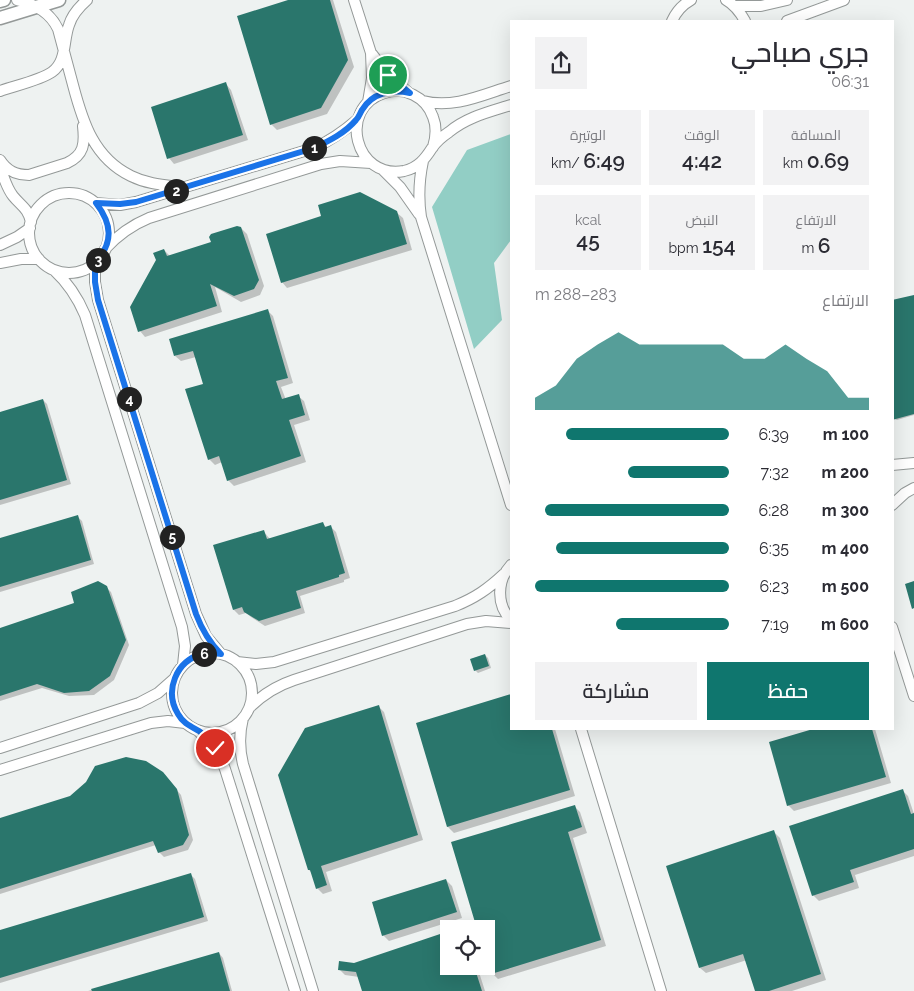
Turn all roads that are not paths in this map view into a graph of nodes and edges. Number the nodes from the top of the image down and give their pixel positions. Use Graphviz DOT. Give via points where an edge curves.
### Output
graph roads {
  1 [pos="4,0"];
  2 [pos="17,0"];
  3 [pos="59,0"];
  4 [pos="87,0"];
  5 [pos="354,0"];
  6 [pos="692,0"];
  7 [pos="787,0"];
  8 [pos="844,0"];
  9 [pos="0,1"];
  10 [pos="730,3"];
  11 [pos="679,5"];
  12 [pos="36,6"];
  13 [pos="0,18"];
  14 [pos="672,20"];
  15 [pos="744,20"];
  16 [pos="790,20"];
  17 [pos="64,53"];
  18 [pos="371,53"];
  19 [pos="510,86"];
  20 [pos="0,91"];
  21 [pos="410,93"];
  22 [pos="422,100"];
  23 [pos="368,102"];
  24 [pos="510,105"];
  25 [pos="82,117"];
  26 [pos="358,119"];
  27 [pos="433,146"];
  28 [pos="0,160"];
  29 [pos="423,161"];
  30 [pos="371,163"];
  31 [pos="0,167"];
  32 [pos="383,170"];
  33 [pos="186,187"];
  34 [pos="96,203"];
  35 [pos="421,217"];
  36 [pos="30,225"];
  37 [pos="0,245"];
  38 [pos="105,249"];
  39 [pos="39,259"];
  40 [pos="0,263"];
  41 [pos="95,263"];
  42 [pos="54,270"];
  43 [pos="914,462"];
  44 [pos="894,465"];
  45 [pos="914,488"];
  46 [pos="510,502"];
  47 [pos="894,503"];
  48 [pos="509,567"];
  49 [pos="510,619"];
  50 [pos="510,621"];
  51 [pos="894,633"];
  52 [pos="221,654"];
  53 [pos="238,662"];
  54 [pos="183,665"];
  55 [pos="174,678"];
  56 [pos="914,696"];
  57 [pos="249,708"];
  58 [pos="243,718"];
  59 [pos="185,723"];
  60 [pos="581,730"];
  61 [pos="198,731"];
  62 [pos="0,748"];
  63 [pos="0,770"];
  64 [pos="293,988"];
  65 [pos="313,991"];
  66 [pos="661,991"];
  1 -- 9 [label="street"];
  2 -- 12 [label="street"];
  3 -- 12 [label="street"];
  4 -- 17 [label="street" via="71,19"];
  5 -- 18 [label="street"];
  6 -- 11 [label="street"];
  7 -- 10 [label="street" via="761,6"];
  8 -- 16 [label="street"];
  10 -- 15 [label="street"];
  11 -- 14 [label="street"];
  12 -- 13 [label="street"];
  12 -- 17 [label="street" via="55,23"];
  17 -- 20 [label="street" via="60,65 51,74"];
  17 -- 25 [label="street"];
  18 -- 21 [label="street" via="388,75"];
  18 -- 23 [label="street" via="372,78"];
  19 -- 22 [label="street" via="452,104"];
  21 -- 22 [label="street"];
  21 -- 23 [label="street" via="392,91"];
  22 -- 27 [label="street" via="434,117 436,137"];
  23 -- 26 [label="street"];
  24 -- 27 [label="street" via="468,120"];
  25 -- 28 [label="street" via="84,144 73,160 22,175 11,172"];
  25 -- 33 [label="street" via="101,152 123,172 151,183"];
  26 -- 30 [label="street" via="358,143"];
  26 -- 33 [label="street" via="342,133 314,148"];
  27 -- 29 [label="street"];
  29 -- 32 [label="street" via="404,171"];
  29 -- 35 [label="street" via="419,183"];
  30 -- 32 [label="street"];
  30 -- 38 [label="street" via="340,161 320,164 149,218 130,227"];
  31 -- 36 [label="street" via="10,191 28,211"];
  32 -- 35 [label="street" via="408,196"];
  33 -- 34 [label="street" via="136,202"];
  34 -- 36 [label="street" via="78,194 58,194 41,204"];
  34 -- 38 [label="street" via="108,224 109,237"];
  35 -- 46 [label="street"];
  36 -- 37 [label="street" via="17,237"];
  36 -- 39 [label="street" via="31,244"];
  38 -- 41 [label="street"];
  39 -- 40 [label="street"];
  39 -- 42 [label="street"];
  41 -- 42 [label="street" via="71,273"];
  41 -- 52 [label="street" via="98,300 196,614 206,636"];
  42 -- 54 [label="street" via="76,295 85,315 182,627"];
  43 -- 44 [label="street"];
  45 -- 47 [label="street"];
  48 -- 49 [label="street" via="500,596"];
  48 -- 53 [label="street" via="481,593 455,606 274,662"];
  50 -- 57 [label="street" via="467,624 284,683"];
  51 -- 56 [label="street"];
  52 -- 53 [label="street"];
  52 -- 54 [label="street" via="201,654"];
  53 -- 57 [label="street" via="251,683"];
  54 -- 55 [label="street"];
  55 -- 59 [label="street" via="174,707"];
  55 -- 62 [label="street" via="158,693 139,703"];
  57 -- 58 [label="street"];
  58 -- 61 [label="street" via="228,730"];
  58 -- 65 [label="street" via="239,741 243,764"];
  59 -- 61 [label="street"];
  59 -- 63 [label="street" via="151,723"];
  60 -- 66 [label="street"];
  61 -- 64 [label="street" via="215,748 225,768"];
}
